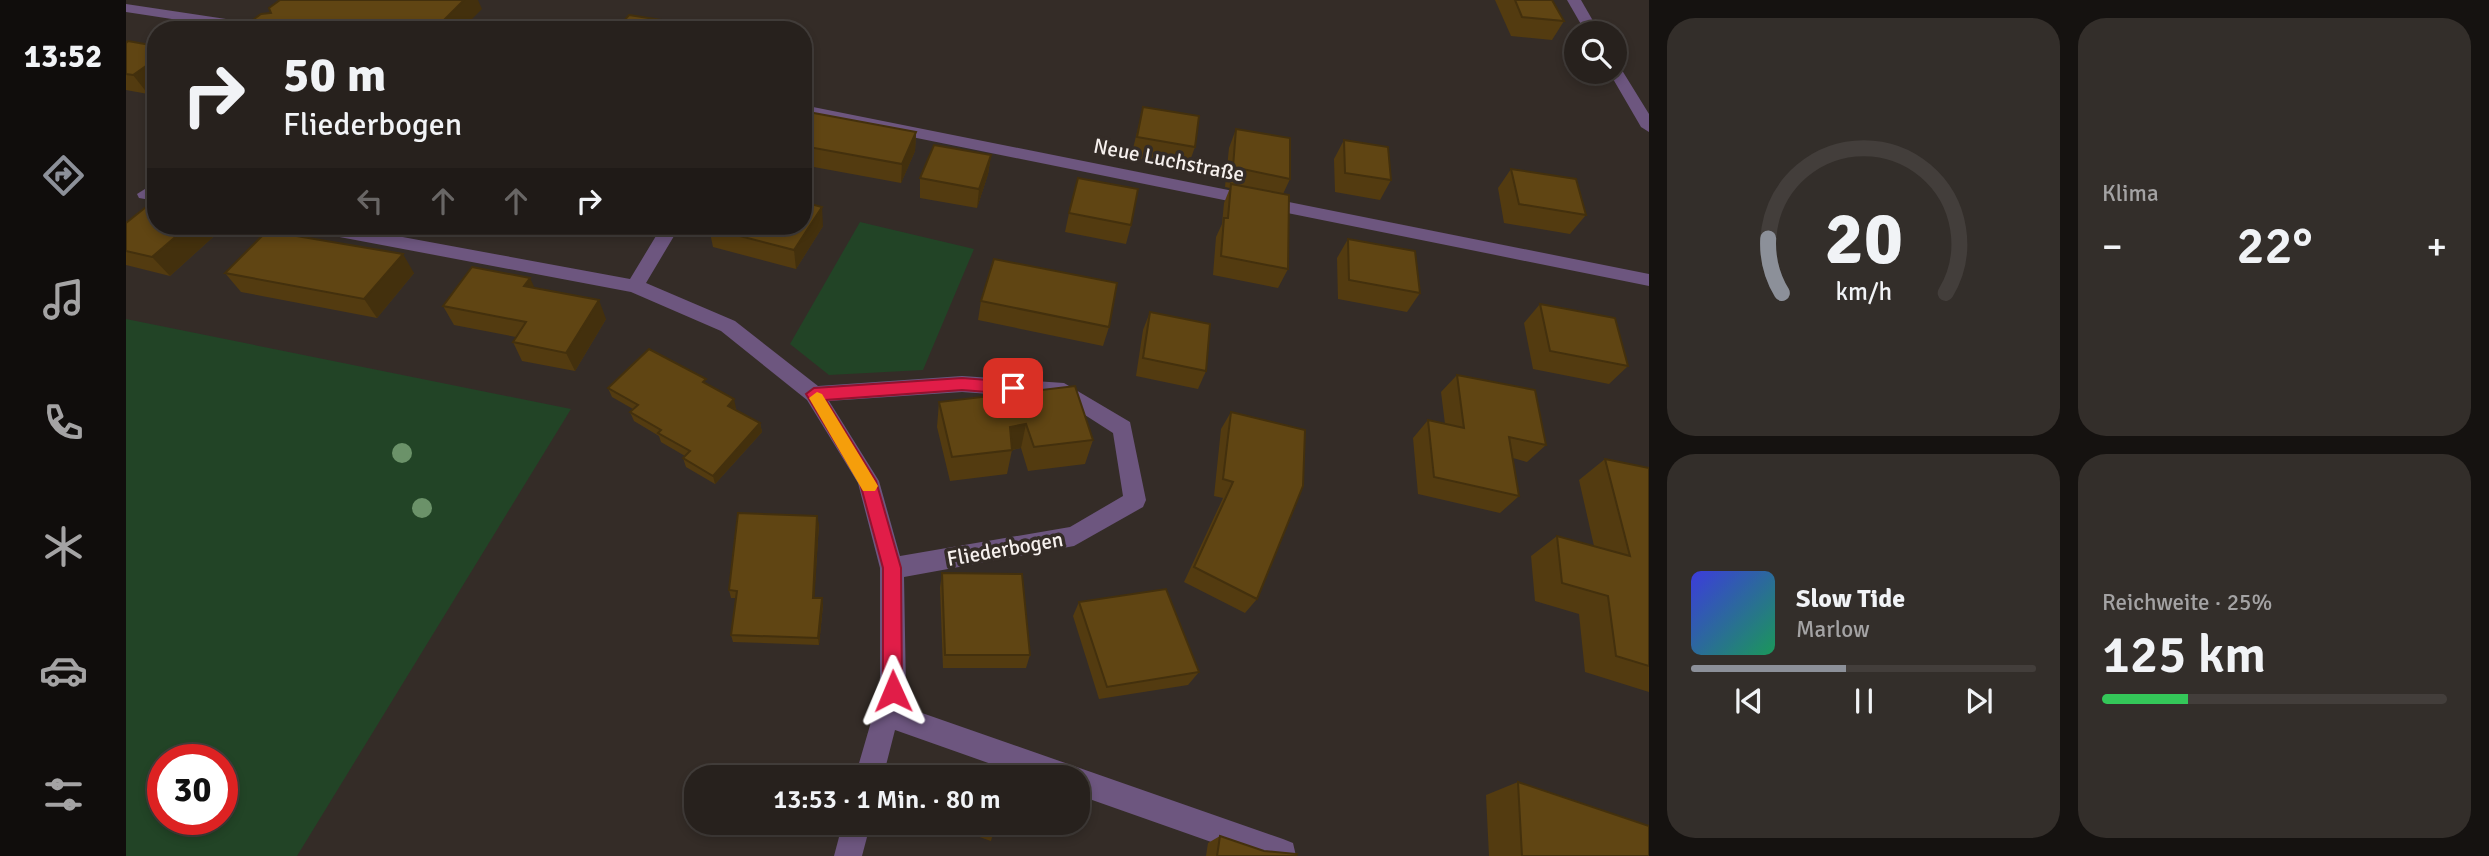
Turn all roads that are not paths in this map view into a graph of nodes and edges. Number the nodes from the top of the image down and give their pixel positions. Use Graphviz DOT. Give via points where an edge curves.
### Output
graph roads {
  1 [pos="1574,0"];
  2 [pos="126,8"];
  3 [pos="213,21"];
  4 [pos="1587,21"];
  5 [pos="1623,84"];
  6 [pos="812,112"];
  7 [pos="1649,127"];
  8 [pos="361,235"];
  9 [pos="666,235"];
  10 [pos="1649,280"];
  11 [pos="635,286"];
  12 [pos="814,394"];
  13 [pos="892,568"];
  14 [pos="886,713"];
  15 [pos="872,765"];
  16 [pos="1033,765"];
  17 [pos="1090,785"];
  18 [pos="854,835"];
  19 [pos="1283,853"];
  20 [pos="848,856"];
  1 -- 4 [label="street"];
  2 -- 3 [label="street"];
  5 -- 7 [label="street"];
  6 -- 10 [label="street, Neue Luchstraße"];
  8 -- 11 [label="street"];
  9 -- 11 [label="street"];
  11 -- 12 [label="street" via="728,326"];
  12 -- 13 [label="street" via="868,481"];
  12 -- 13 [label="street, Fliederbogen" via="962,384 1064,391 1123,428 1135,500 1074,537"];
  13 -- 14 [label="street" via="893,691"];
  14 -- 15 [label="street"];
  14 -- 16 [label="street"];
  17 -- 19 [label="street"];
  18 -- 20 [label="street"];
}
